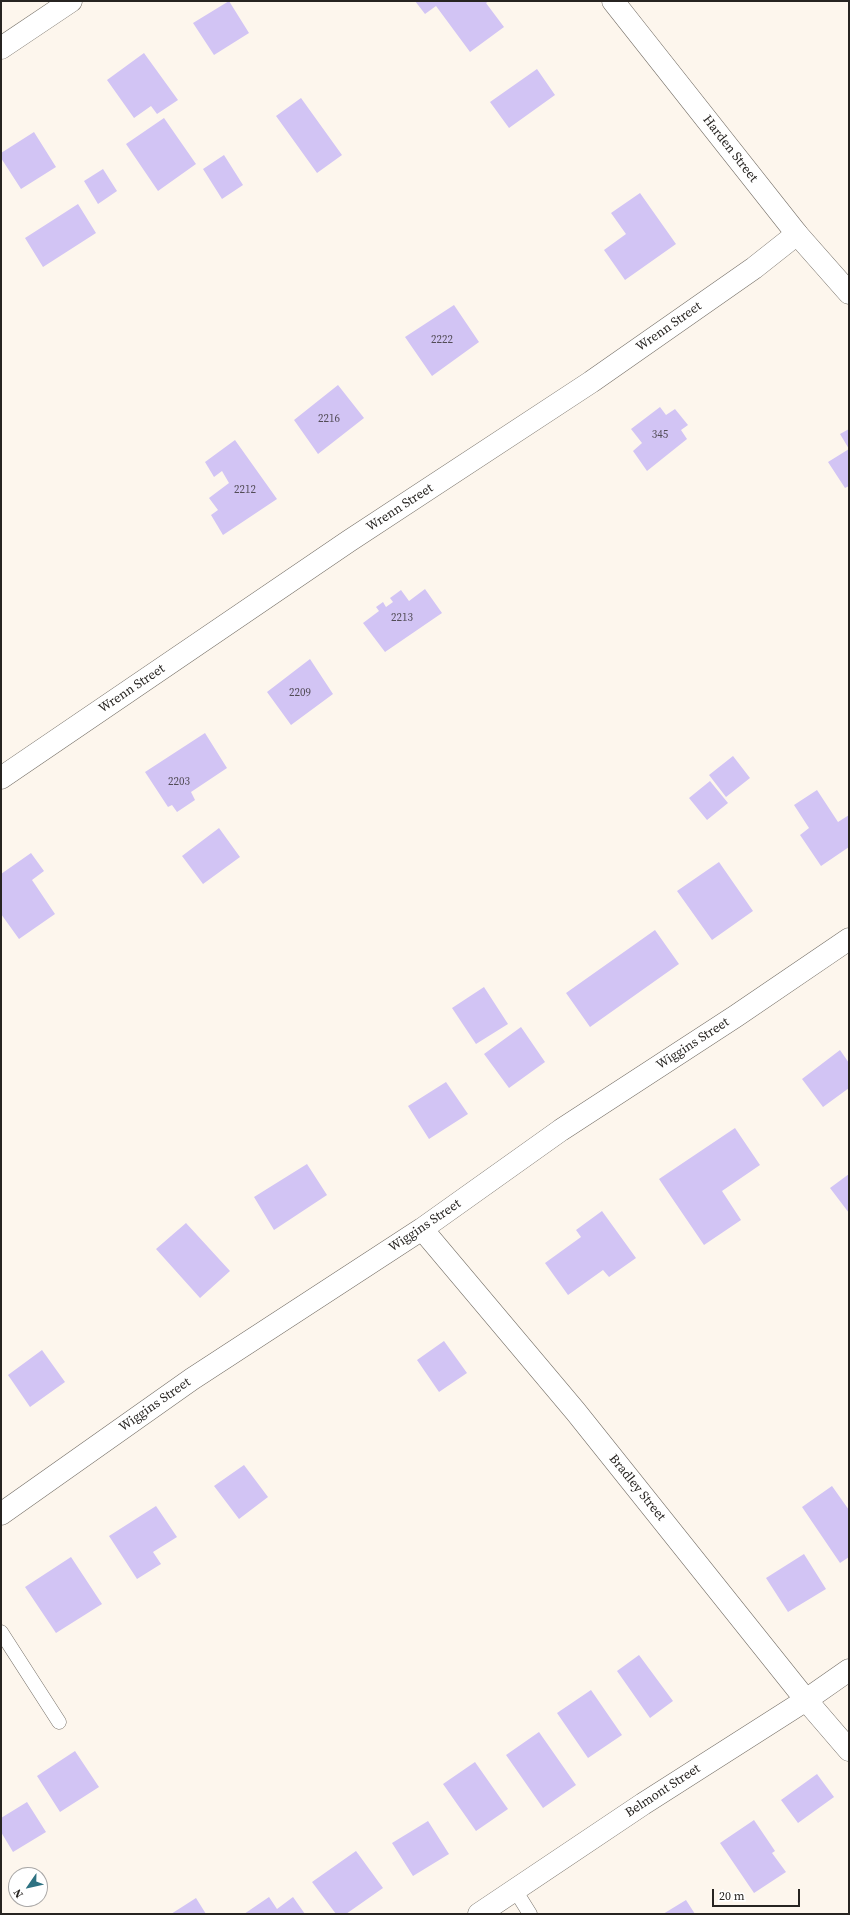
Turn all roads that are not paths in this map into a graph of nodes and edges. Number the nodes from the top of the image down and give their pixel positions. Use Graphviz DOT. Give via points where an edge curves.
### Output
graph roads {
  1 [pos="71,1"];
  2 [pos="613,1"];
  3 [pos="1,48"];
  4 [pos="797,234"];
  5 [pos="849,293"];
  6 [pos="1,778"];
  7 [pos="849,939"];
  8 [pos="422,1229"];
  9 [pos="1,1514"];
  10 [pos="1,1632"];
  11 [pos="849,1670"];
  12 [pos="806,1700"];
  13 [pos="59,1722"];
  14 [pos="849,1750"];
  15 [pos="515,1890"];
  16 [pos="479,1914"];
  17 [pos="530,1914"];
  1 -- 3 [label="street"];
  2 -- 4 [label="street, Harden Street"];
  4 -- 5 [label="street, Harden Street"];
  4 -- 6 [label="street, Wrenn Street" via="754,268 591,382 349,541"];
  7 -- 8 [label="street, Wiggins Street" via="561,1130"];
  8 -- 9 [label="street, Wiggins Street" via="192,1379"];
  8 -- 12 [label="street, Bradley Street" via="576,1412"];
  10 -- 13 [label="lane"];
  11 -- 12 [label="street, Belmont Street"];
  12 -- 14 [label="street, Bradley Street"];
  12 -- 15 [label="street, Belmont Street" via="643,1804"];
  15 -- 16 [label="street, Belmont Street"];
  15 -- 17 [label="lane"];
}
